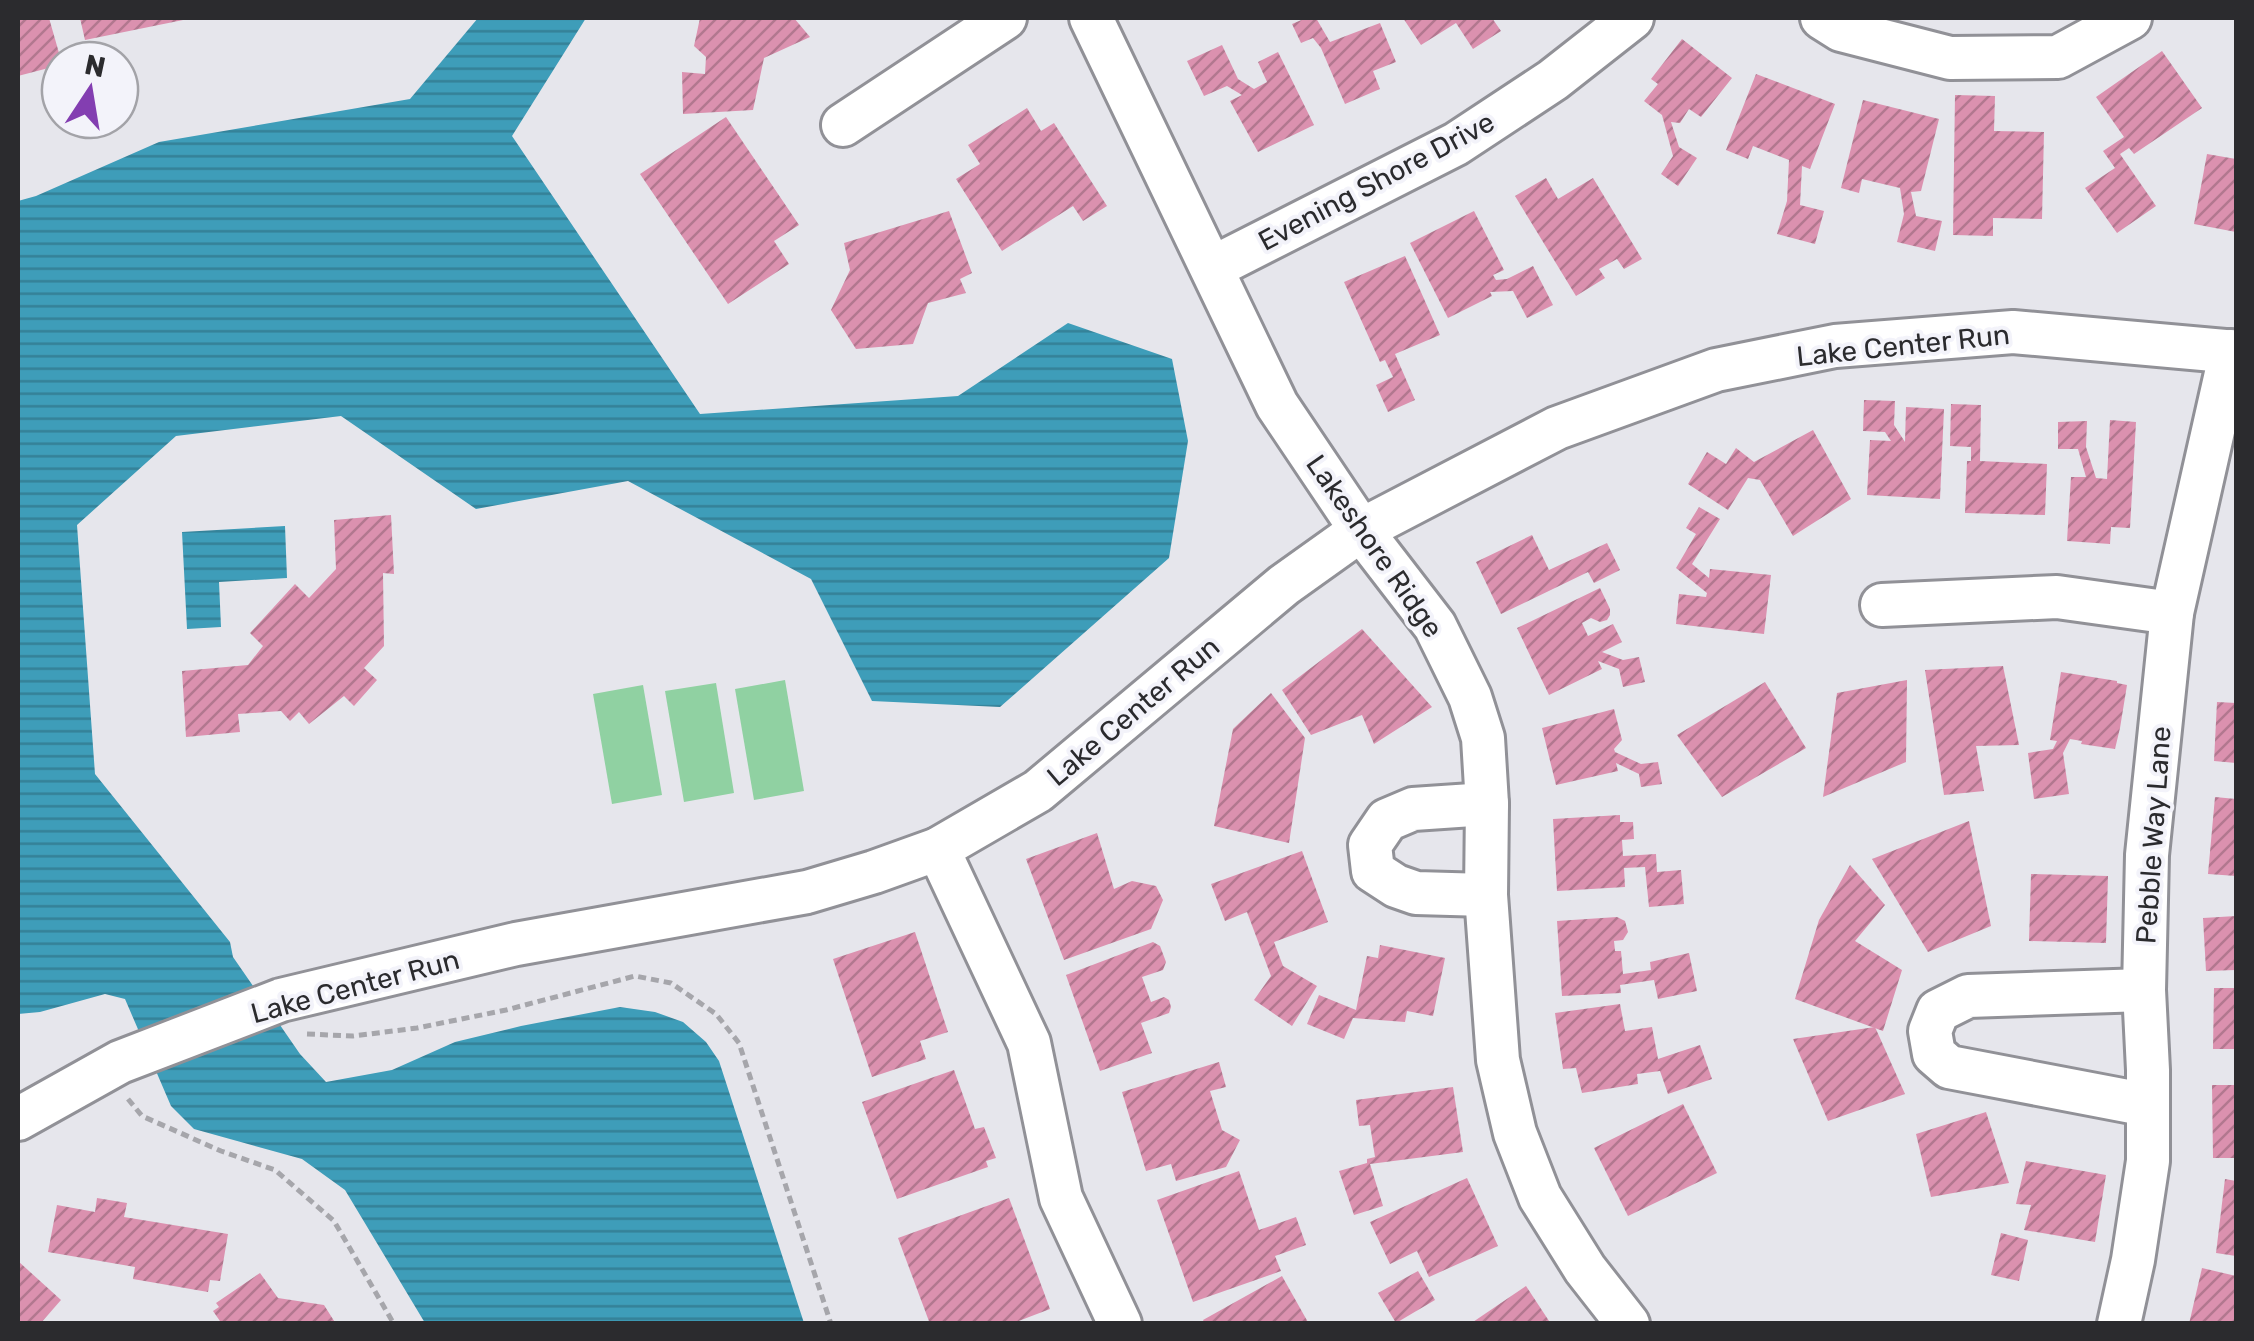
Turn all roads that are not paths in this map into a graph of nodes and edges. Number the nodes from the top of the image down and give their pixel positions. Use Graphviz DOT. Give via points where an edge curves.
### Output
graph roads {
  1 [pos="1004,18"];
  2 [pos="1092,18"];
  3 [pos="1632,18"];
  4 [pos="1822,18"];
  5 [pos="2130,18"];
  6 [pos="844,126"];
  7 [pos="1212,268"];
  8 [pos="2234,351"];
  9 [pos="1361,530"];
  10 [pos="1882,605"];
  11 [pos="2172,612"];
  12 [pos="1487,804"];
  13 [pos="938,849"];
  14 [pos="1486,894"];
  15 [pos="2144,990"];
  16 [pos="2148,1105"];
  17 [pos="18,1119"];
  18 [pos="1120,1324"];
  19 [pos="1628,1324"];
  20 [pos="2118,1324"];
  1 -- 6 [label="street"];
  2 -- 7 [label="street, Lakeshore Ridge"];
  3 -- 7 [label="street, Evening Shore Drive" via="1554,80 1456,144"];
  4 -- 5 [label="street" via="1841,30 1950,58 2058,57"];
  7 -- 9 [label="street, Lakeshore Ridge" via="1277,405"];
  8 -- 9 [label="street, Lake Center Run" via="2013,332 1835,346 1716,370 1556,428"];
  8 -- 11 [label="street, Pebble Way Lane"];
  9 -- 12 [label="street, Lakeshore Ridge" via="1435,626 1470,697 1483,738"];
  9 -- 13 [label="street, Lake Center Run" via="1284,585 1038,791"];
  10 -- 11 [label="street" via="2057,597"];
  11 -- 15 [label="street, Pebble Way Lane" via="2147,854"];
  12 -- 14 [label="street, Lakeshore Ridge"];
  12 -- 14 [label="street" via="1412,809 1387,820 1370,845 1373,870 1396,886 1416,893"];
  13 -- 17 [label="street, Lake Center Run" via="807,892 516,944 112,1067"];
  13 -- 18 [label="street" via="1029,1043 1060,1198"];
  14 -- 19 [label="street, Lakeshore Ridge" via="1498,1060 1515,1133 1540,1196"];
  15 -- 16 [label="street, Pebble Way Lane"];
  15 -- 16 [label="street" via="1968,996 1938,1011 1930,1031 1934,1054 1949,1068"];
  16 -- 20 [label="street, Pebble Way Lane" via="2148,1161"];
}
